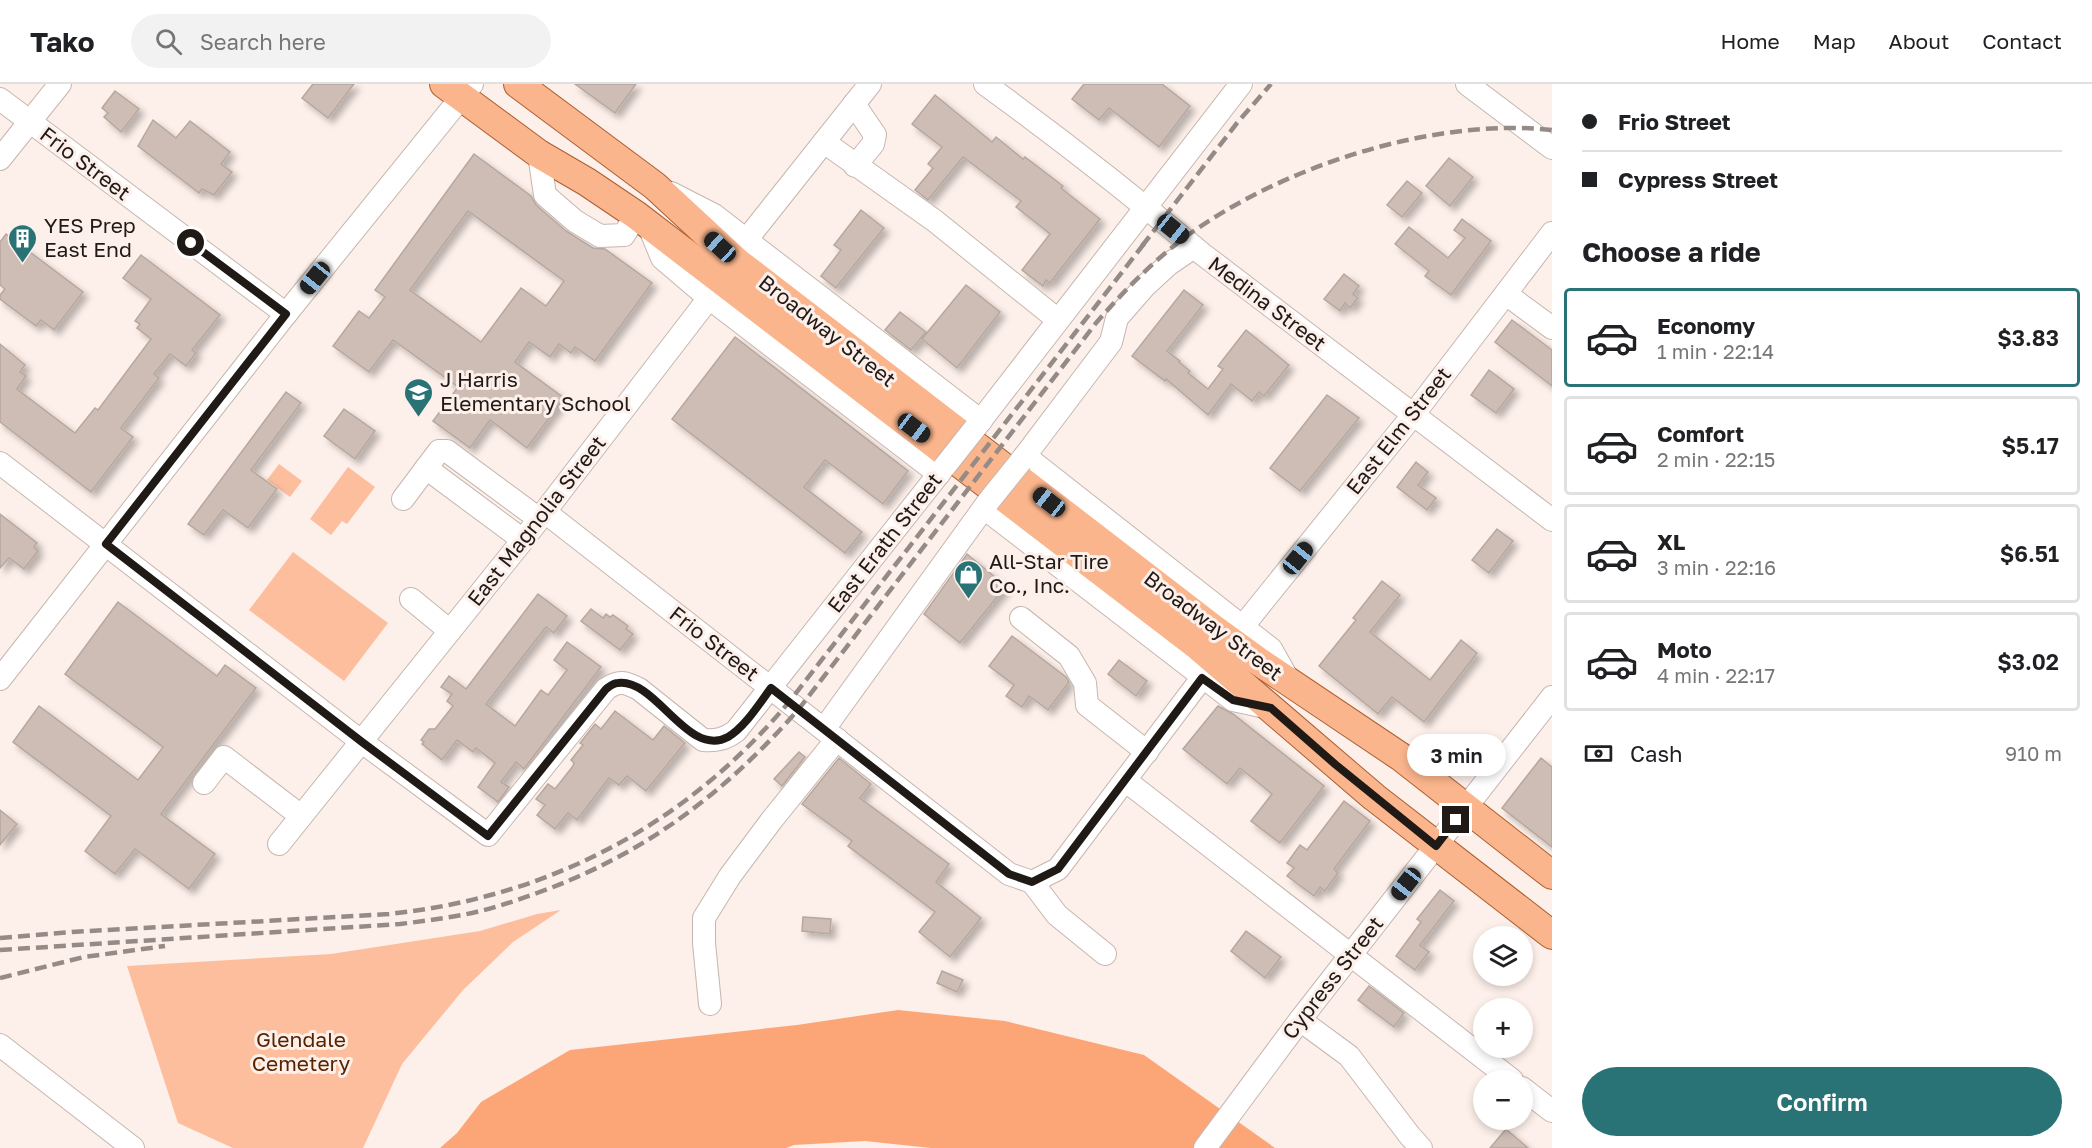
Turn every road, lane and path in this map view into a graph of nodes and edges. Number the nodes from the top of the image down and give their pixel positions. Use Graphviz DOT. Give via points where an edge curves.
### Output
graph roads {
  1 [pos="60,84"];
  2 [pos="518,84"];
  3 [pos="870,84"];
  4 [pos="985,84"];
  5 [pos="1241,84"];
  6 [pos="1467,84"];
  7 [pos="459,88"];
  8 [pos="0,99"];
  9 [pos="855,104"];
  10 [pos="30,122"];
  11 [pos="824,142"];
  12 [pos="1552,148"];
  13 [pos="539,154"];
  14 [pos="0,159"];
  15 [pos="855,166"];
  16 [pos="656,186"];
  17 [pos="1146,207"];
  18 [pos="642,220"];
  19 [pos="1552,233"];
  20 [pos="747,239"];
  21 [pos="1194,247"];
  22 [pos="1506,294"];
  23 [pos="709,298"];
  24 [pos="286,314"];
  25 [pos="1058,320"];
  26 [pos="1552,328"];
  27 [pos="1413,415"];
  28 [pos="978,425"];
  29 [pos="1023,459"];
  30 [pos="0,462"];
  31 [pos="426,468"];
  32 [pos="942,470"];
  33 [pos="403,498"];
  34 [pos="986,505"];
  35 [pos="542,516"];
  36 [pos="1552,520"];
  37 [pos="523,540"];
  38 [pos="106,544"];
  39 [pos="411,599"];
  40 [pos="1021,618"];
  41 [pos="1243,626"];
  42 [pos="450,631"];
  43 [pos="1202,678"];
  44 [pos="0,679"];
  45 [pos="1292,685"];
  46 [pos="771,688"];
  47 [pos="1552,697"];
  48 [pos="1271,708"];
  49 [pos="830,734"];
  50 [pos="362,742"];
  51 [pos="1147,752"];
  52 [pos="1126,781"];
  53 [pos="204,783"];
  54 [pos="1466,808"];
  55 [pos="301,816"];
  56 [pos="279,844"];
  57 [pos="1436,846"];
  58 [pos="1552,875"];
  59 [pos="1032,882"];
  60 [pos="1552,935"];
  61 [pos="1105,954"];
  62 [pos="1350,956"];
  63 [pos="710,1004"];
  64 [pos="1300,1020"];
  65 [pos="0,1045"];
  66 [pos="1499,1070"];
  67 [pos="1533,1096"];
  68 [pos="1552,1111"];
  69 [pos="133,1148"];
  70 [pos="1205,1148"];
  71 [pos="1421,1148"];
  1 -- 10 [label="street"];
  2 -- 16 [label="main road, Broadway Street"];
  3 -- 9 [label="street"];
  4 -- 17 [label="street, Medina Street"];
  5 -- 17 [label="street, East Erath Street"];
  6 -- 12 [label="street"];
  7 -- 13 [label="main road, Broadway Street"];
  7 -- 24 [label="street"];
  8 -- 10 [label="street, Frio Street"];
  9 -- 11 [label="street"];
  9 -- 15 [label="street" via="875,135 873,144"];
  10 -- 14 [label="street"];
  10 -- 24 [label="street, Frio Street"];
  11 -- 15 [label="street"];
  11 -- 20 [label="street"];
  13 -- 18 [label="main road, Broadway Street"];
  13 -- 18 [label="street" via="545,195 575,221 600,236 624,235"];
  15 -- 25 [label="street" via="935,221"];
  16 -- 20 [label="street, Broadway Street" via="714,215"];
  16 -- 45 [label="main road, Broadway Street" via="738,262 1204,622"];
  17 -- 21 [label="street, Medina Street"];
  17 -- 25 [label="street, East Erath Street"];
  18 -- 23 [label="street" via="662,258"];
  18 -- 48 [label="main road, Broadway Street" via="1190,639"];
  19 -- 22 [label="street, East Elm Street"];
  20 -- 28 [label="street, Broadway Street"];
  21 -- 27 [label="street, Medina Street"];
  21 -- 29 [label="street" via="1168,264 1117,318 1111,342"];
  22 -- 26 [label="street"];
  22 -- 27 [label="street, East Elm Street"];
  23 -- 32 [label="street"];
  23 -- 35 [label="street, East Magnolia Street"];
  24 -- 38 [label="street"];
  25 -- 28 [label="street, East Erath Street"];
  27 -- 36 [label="street, Medina Street"];
  27 -- 41 [label="street, East Elm Street"];
  28 -- 32 [label="street, East Erath Street, bridge"];
  29 -- 34 [label="street, bridge"];
  29 -- 41 [label="street, Broadway Street"];
  30 -- 38 [label="street"];
  31 -- 33 [label="street"];
  31 -- 35 [label="street, Frio Street" via="439,451 447,451"];
  31 -- 37 [label="street"];
  32 -- 46 [label="street, East Erath Street"];
  34 -- 43 [label="street, Broadway Street"];
  34 -- 49 [label="street"];
  35 -- 37 [label="street, East Magnolia Street"];
  35 -- 46 [label="street, Frio Street"];
  37 -- 42 [label="street, East Magnolia Street"];
  38 -- 44 [label="street"];
  38 -- 50 [label="street"];
  39 -- 42 [label="street"];
  40 -- 51 [label="street" via="1069,656 1085,683 1087,705"];
  41 -- 45 [label="street, Broadway Street" via="1271,649"];
  42 -- 50 [label="street, East Magnolia Street"];
  43 -- 48 [label="street, Broadway Street" via="1233,700"];
  43 -- 51 [label="street"];
  45 -- 54 [label="main road, Broadway Street" via="1365,732"];
  46 -- 49 [label="street, Frio Street"];
  46 -- 50 [label="street, East Erath Street" via="736,730 716,741 703,740 639,689 616,682 606,689 488,836"];
  47 -- 54 [label="street, Cypress Street"];
  48 -- 57 [label="main road, Broadway Street"];
  49 -- 59 [label="street, Frio Street" via="1009,874"];
  49 -- 63 [label="street" via="704,918"];
  50 -- 55 [label="street, East Magnolia Street"];
  51 -- 52 [label="street"];
  52 -- 59 [label="street" via="1058,869"];
  52 -- 62 [label="street"];
  53 -- 55 [label="street" via="224,757"];
  54 -- 57 [label="street, Cypress Street"];
  54 -- 58 [label="main road, Broadway Street"];
  55 -- 56 [label="street, East Magnolia Street"];
  57 -- 60 [label="main road, Broadway Street"];
  57 -- 62 [label="street, Cypress Street"];
  59 -- 61 [label="street" via="1057,915"];
  62 -- 64 [label="street, Cypress Street"];
  62 -- 66 [label="street"];
  64 -- 70 [label="street, Cypress Street"];
  64 -- 71 [label="street" via="1349,1056"];
  65 -- 69 [label="street"];
  67 -- 68 [label="street"];
}
